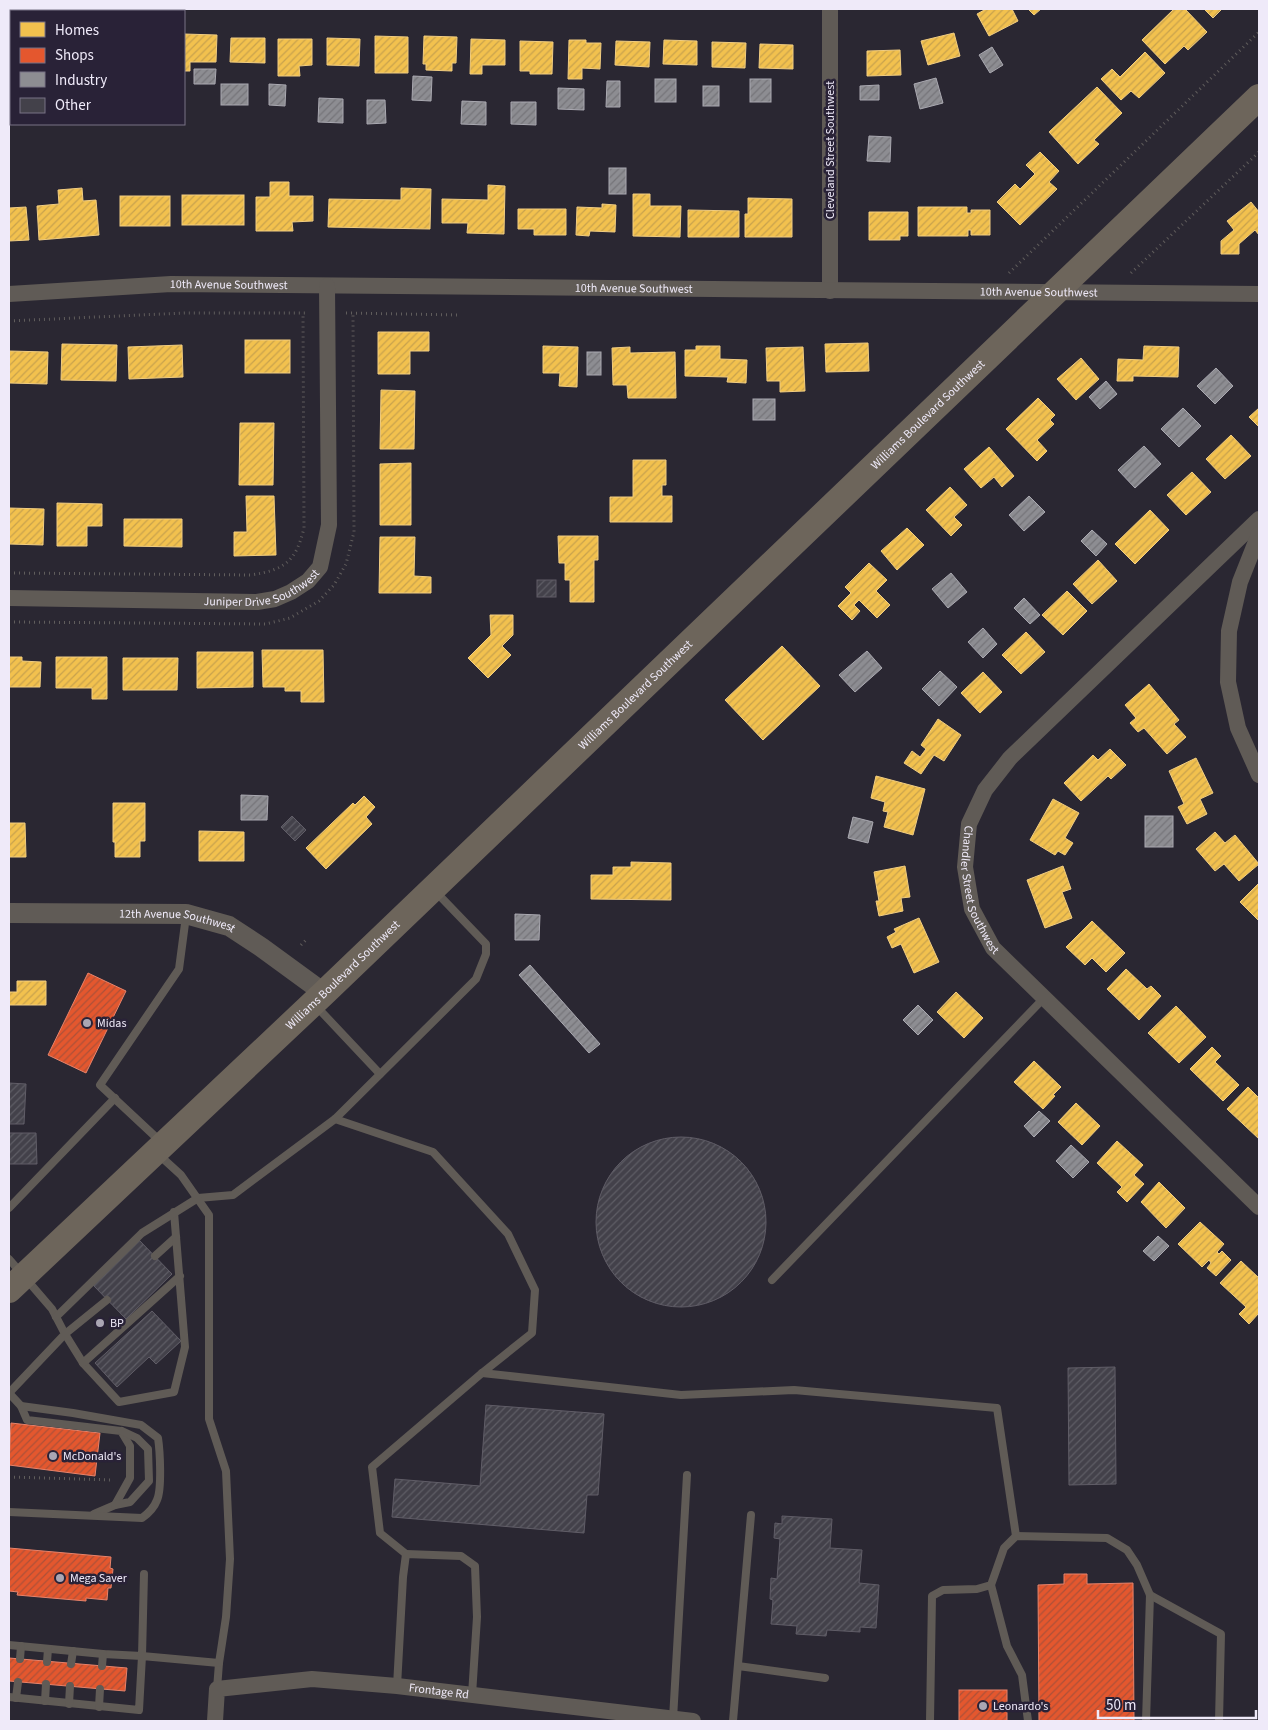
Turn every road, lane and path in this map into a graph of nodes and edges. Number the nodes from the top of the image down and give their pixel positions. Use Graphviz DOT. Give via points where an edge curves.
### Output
graph roads {
  1 [pos="830,9"];
  2 [pos="1259,32"];
  3 [pos="1259,97"];
  4 [pos="1259,152"];
  5 [pos="1132,273"];
  6 [pos="1006,276"];
  7 [pos="327,286"];
  8 [pos="830,291"];
  9 [pos="1057,292"];
  10 [pos="9,294"];
  11 [pos="1259,294"];
  12 [pos="303,313"];
  13 [pos="327,313"];
  14 [pos="353,314"];
  15 [pos="458,315"];
  16 [pos="9,321"];
  17 [pos="1259,518"];
  18 [pos="1259,534"];
  19 [pos="9,572"];
  20 [pos="9,598"];
  21 [pos="9,622"];
  22 [pos="1259,775"];
  23 [pos="433,888"];
  24 [pos="9,912"];
  25 [pos="186,914"];
  26 [pos="307,939"];
  27 [pos="301,945"];
  28 [pos="318,998"];
  29 [pos="1044,998"];
  30 [pos="380,1074"];
  31 [pos="114,1098"];
  32 [pos="335,1119"];
  33 [pos="159,1148"];
  34 [pos="198,1198"];
  35 [pos="9,1208"];
  36 [pos="1259,1208"];
  37 [pos="174,1212"];
  38 [pos="176,1237"];
  39 [pos="155,1256"];
  40 [pos="14,1275"];
  41 [pos="180,1276"];
  42 [pos="772,1280"];
  43 [pos="108,1300"];
  44 [pos="56,1317"];
  45 [pos="65,1334"];
  46 [pos="84,1363"];
  47 [pos="482,1373"];
  48 [pos="9,1393"];
  49 [pos="21,1406"];
  50 [pos="121,1430"];
  51 [pos="687,1475"];
  52 [pos="9,1477"];
  53 [pos="124,1488"];
  54 [pos="115,1505"];
  55 [pos="9,1512"];
  56 [pos="92,1514"];
  57 [pos="751,1515"];
  58 [pos="1016,1536"];
  59 [pos="406,1554"];
  60 [pos="144,1574"];
  61 [pos="991,1585"];
  62 [pos="1150,1595"];
  63 [pos="9,1645"];
  64 [pos="21,1646"];
  65 [pos="48,1649"];
  66 [pos="73,1652"];
  67 [pos="102,1654"];
  68 [pos="142,1656"];
  69 [pos="20,1659"];
  70 [pos="48,1662"];
  71 [pos="219,1663"];
  72 [pos="72,1664"];
  73 [pos="102,1666"];
  74 [pos="738,1666"];
  75 [pos="825,1678"];
  76 [pos="18,1682"];
  77 [pos="46,1684"];
  78 [pos="70,1686"];
  79 [pos="396,1686"];
  80 [pos="217,1688"];
  81 [pos="100,1689"];
  82 [pos="472,1695"];
  83 [pos="13,1698"];
  84 [pos="45,1701"];
  85 [pos="69,1704"];
  86 [pos="99,1707"];
  87 [pos="673,1719"];
  88 [pos="215,1721"];
  89 [pos="693,1721"];
  90 [pos="733,1721"];
  91 [pos="930,1721"];
  92 [pos="1028,1721"];
  93 [pos="1146,1721"];
  94 [pos="1219,1721"];
  1 -- 8 [label="street, Cleveland Street Southwest"];
  2 -- 6 [label="path"];
  3 -- 9 [label="main road, Williams Boulevard Southwest"];
  4 -- 5 [label="path"];
  7 -- 8 [label="street, 10th Avenue Southwest"];
  7 -- 10 [label="street, 10th Avenue Southwest" via="171,284"];
  7 -- 13 [label="street, Juniper Drive Southwest"];
  8 -- 9 [label="street, 10th Avenue Southwest"];
  9 -- 11 [label="street, 10th Avenue Southwest"];
  9 -- 23 [label="main road, Williams Boulevard Southwest"];
  12 -- 13 [label="path"];
  12 -- 16 [label="path" via="184,313"];
  12 -- 19 [label="path" via="304,528 300,543 283,566 251,575"];
  13 -- 14 [label="path"];
  13 -- 20 [label="street, Juniper Drive Southwest" via="329,525 320,567 308,581 275,599 257,602"];
  14 -- 15 [label="path"];
  14 -- 21 [label="path" via="354,532 346,564 334,585 319,601 290,618 266,624"];
  17 -- 29 [label="street, Chandler Street Southwest" via="1010,758 985,790 970,824 964,867 972,909 993,948"];
  18 -- 22 [label="street" via="1240,582 1229,631 1228,682 1238,728"];
  23 -- 28 [label="main road, Williams Boulevard Southwest"];
  23 -- 30 [label="lane" via="486,944 486,954 476,979"];
  24 -- 25 [label="street, 12th Avenue Southwest"];
  25 -- 28 [label="street, 12th Avenue Southwest" via="229,926 261,947"];
  25 -- 31 [label="lane" via="180,969 100,1085"];
  26 -- 27 [label="path"];
  28 -- 30 [label="lane"];
  28 -- 33 [label="main road, Williams Boulevard Southwest"];
  29 -- 36 [label="street, Chandler Street Southwest"];
  29 -- 42 [label="lane"];
  30 -- 32 [label="lane"];
  31 -- 33 [label="lane"];
  31 -- 35 [label="lane"];
  32 -- 34 [label="lane" via="233,1195"];
  32 -- 47 [label="lane" via="433,1152 508,1234 535,1290 532,1333"];
  33 -- 34 [label="lane"];
  33 -- 40 [label="main road, Williams Boulevard Southwest"];
  34 -- 37 [label="lane"];
  34 -- 71 [label="lane" via="209,1214 209,1419 226,1471 230,1559"];
  37 -- 38 [label="lane"];
  37 -- 44 [label="lane" via="142,1233"];
  38 -- 39 [label="lane"];
  38 -- 41 [label="lane"];
  40 -- 44 [label="lane" via="52,1309"];
  41 -- 46 [label="lane"];
  41 -- 46 [label="lane" via="185,1347 174,1392 119,1402"];
  43 -- 45 [label="lane"];
  44 -- 45 [label="lane"];
  45 -- 46 [label="lane"];
  45 -- 48 [label="lane"];
  47 -- 58 [label="lane" via="681,1395 794,1390 997,1408"];
  47 -- 59 [label="lane" via="372,1467 380,1533"];
  48 -- 49 [label="lane"];
  49 -- 50 [label="lane" via="27,1420"];
  49 -- 56 [label="lane" via="141,1425 158,1438 158,1499 151,1511 142,1518"];
  50 -- 53 [label="lane" via="130,1446 130,1478"];
  50 -- 54 [label="lane" via="137,1438 148,1449 150,1480 130,1502"];
  51 -- 87 [label="lane"];
  52 -- 53 [label="path" via="111,1479"];
  53 -- 54 [label="lane"];
  54 -- 56 [label="lane"];
  55 -- 56 [label="lane"];
  57 -- 74 [label="lane"];
  58 -- 61 [label="lane" via="1004,1548"];
  58 -- 62 [label="lane" via="1108,1538 1127,1550 1138,1566"];
  59 -- 79 [label="lane"];
  59 -- 82 [label="lane" via="461,1556 475,1566 477,1617"];
  60 -- 68 [label="lane"];
  61 -- 91 [label="lane" via="943,1590 932,1596"];
  61 -- 92 [label="lane" via="1007,1646 1022,1674"];
  62 -- 93 [label="lane"];
  62 -- 94 [label="lane" via="1221,1634"];
  63 -- 64 [label="lane"];
  64 -- 65 [label="lane"];
  64 -- 69 [label="lane"];
  65 -- 66 [label="lane"];
  65 -- 70 [label="lane"];
  66 -- 67 [label="lane"];
  66 -- 72 [label="lane"];
  67 -- 68 [label="lane"];
  67 -- 73 [label="lane"];
  68 -- 71 [label="lane"];
  68 -- 86 [label="lane" via="139,1710"];
  71 -- 80 [label="lane"];
  74 -- 75 [label="lane"];
  74 -- 90 [label="lane"];
  76 -- 83 [label="lane"];
  77 -- 84 [label="lane"];
  78 -- 85 [label="lane"];
  79 -- 80 [label="street, Frontage Rd" via="312,1679"];
  79 -- 82 [label="street, Frontage Rd"];
  80 -- 88 [label="street"];
  81 -- 86 [label="lane"];
  82 -- 87 [label="street, Frontage Rd"];
  83 -- 84 [label="lane"];
  84 -- 85 [label="lane"];
  85 -- 86 [label="lane"];
  87 -- 89 [label="street, Frontage Rd"];
}
